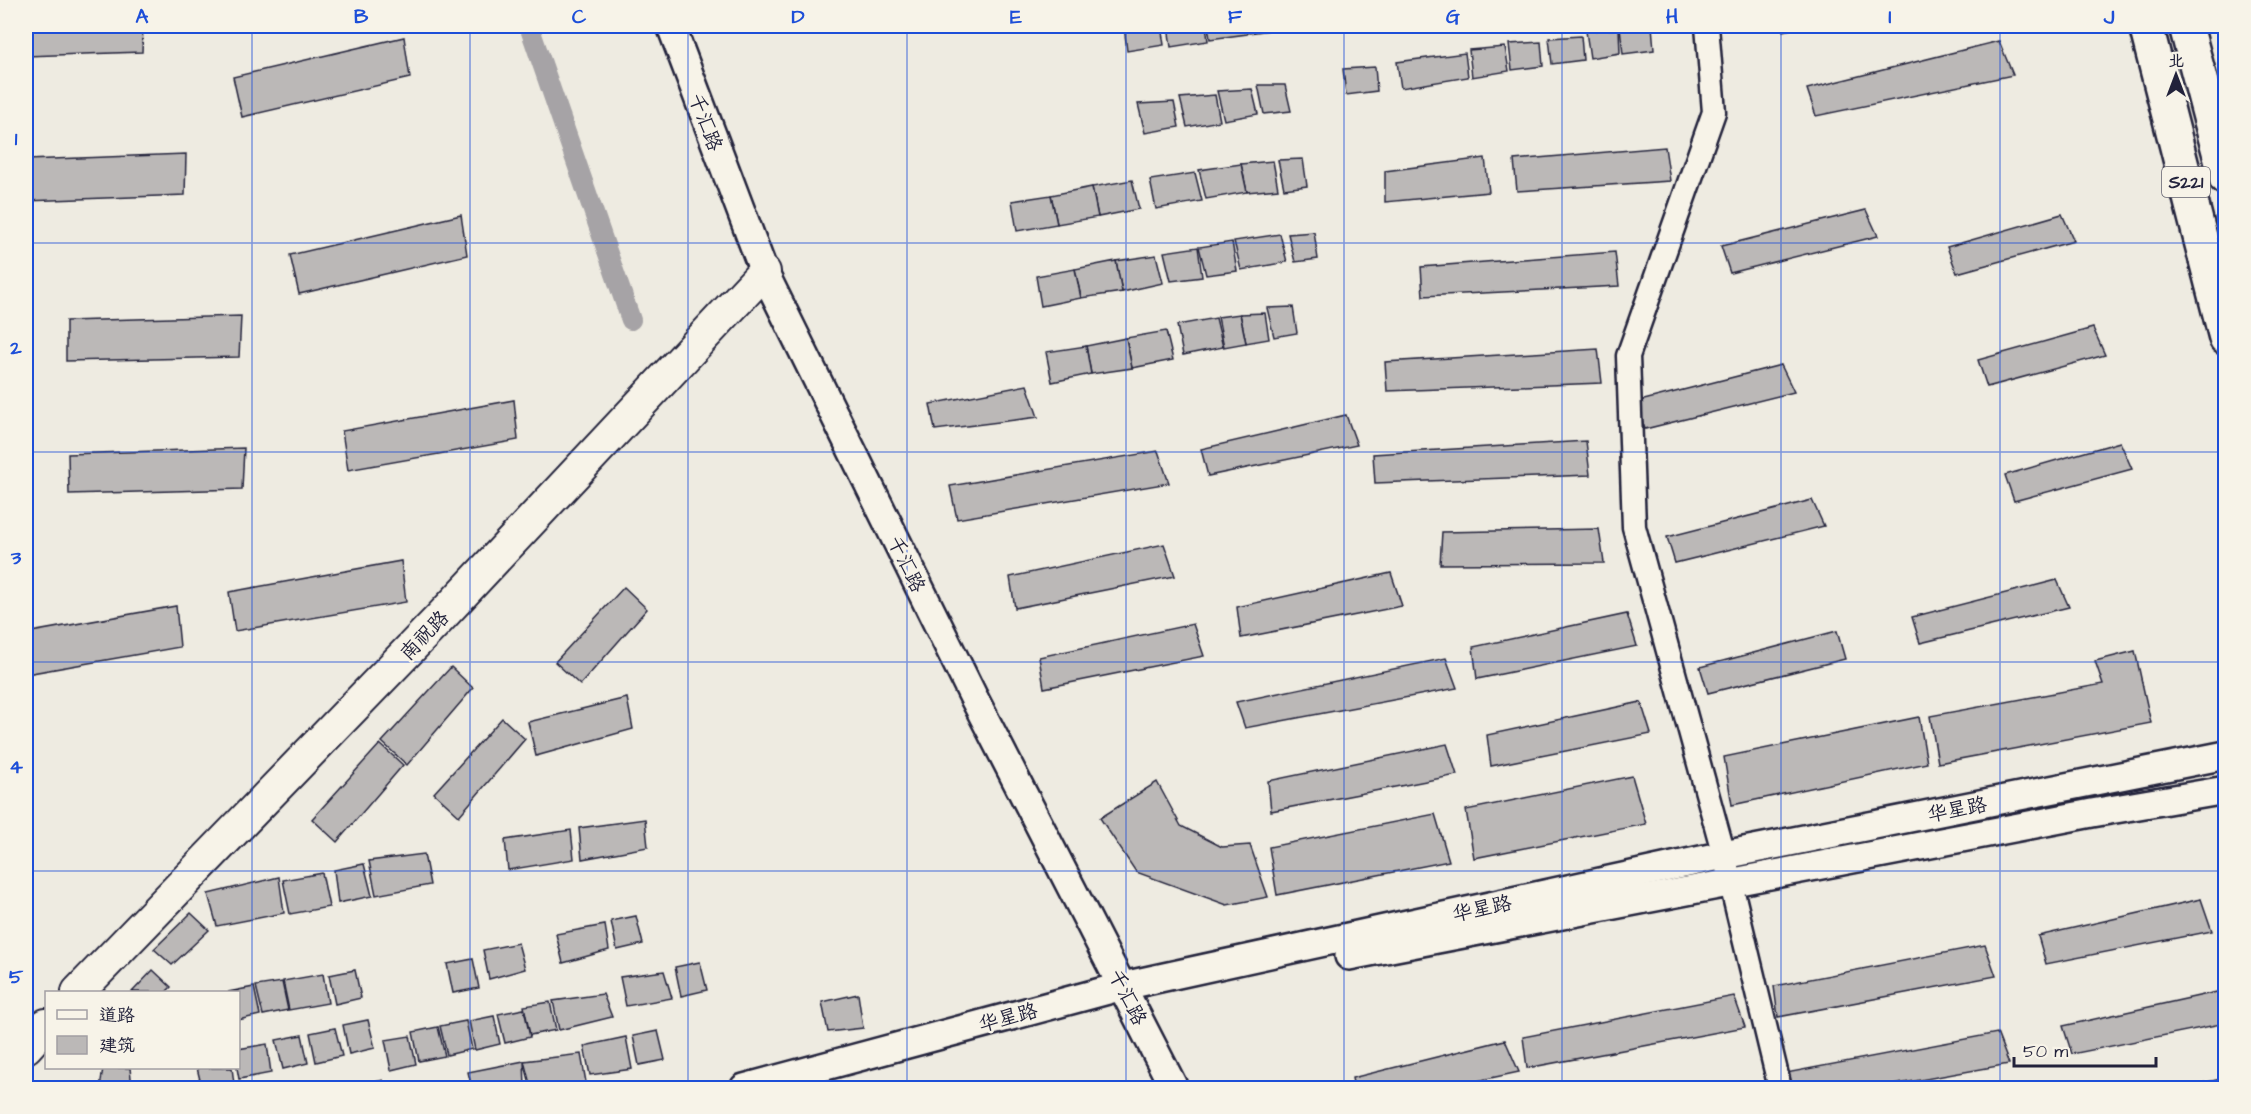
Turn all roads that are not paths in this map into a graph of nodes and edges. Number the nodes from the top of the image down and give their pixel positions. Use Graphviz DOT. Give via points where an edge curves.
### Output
graph roads {
  1 [pos="671,26"];
  2 [pos="1707,26"];
  3 [pos="2146,26"];
  4 [pos="2186,26"];
  5 [pos="2226,178"];
  6 [pos="764,272"];
  7 [pos="2226,338"];
  8 [pos="2226,755"];
  9 [pos="2226,790"];
  10 [pos="1724,855"];
  11 [pos="1731,882"];
  12 [pos="1123,986"];
  13 [pos="80,991"];
  14 [pos="45,1026"];
  15 [pos="26,1047"];
  16 [pos="744,1089"];
  17 [pos="1174,1089"];
  18 [pos="1780,1089"];
  1 -- 6 [label="street, 千汇路"];
  2 -- 10 [label="street" via="1714,112 1628,356 1634,527"];
  3 -- 7 [label="main road, S221"];
  4 -- 5 [label="main road, S221"];
  6 -- 12 [label="street, 千汇路" via="973,696"];
  6 -- 13 [label="main road, 南祝路" via="438,620"];
  8 -- 10 [label="street, 华星路"];
  9 -- 11 [label="street"];
  10 -- 11 [label="street"];
  10 -- 12 [label="street, 华星路"];
  11 -- 12 [label="street" via="1187,988"];
  11 -- 18 [label="street"];
  12 -- 16 [label="street, 华星路"];
  12 -- 17 [label="street, 千汇路"];
  14 -- 15 [label="main road"];
}
